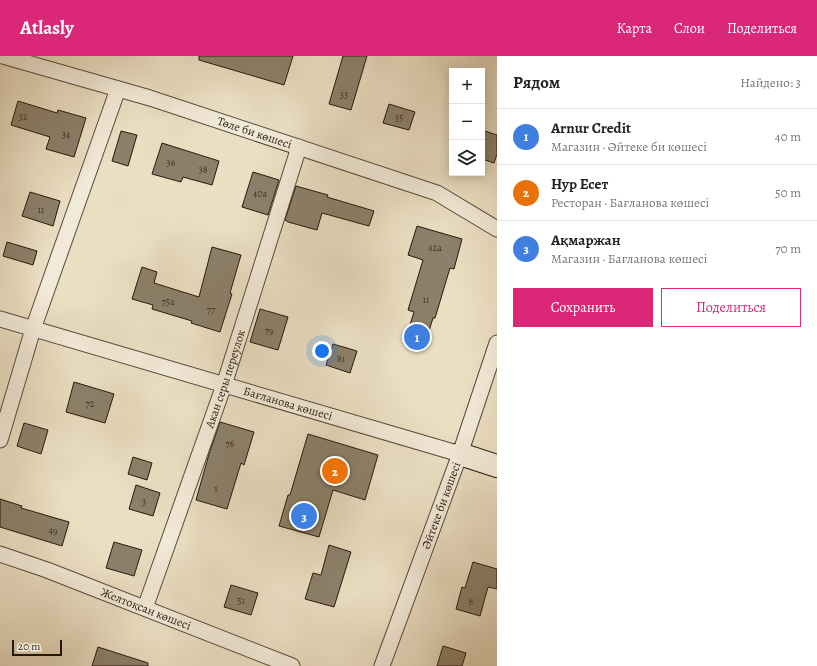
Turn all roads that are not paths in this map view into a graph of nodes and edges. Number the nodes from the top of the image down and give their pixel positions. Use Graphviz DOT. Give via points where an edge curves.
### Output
graph roads {
  1 [pos="3,56"];
  2 [pos="118,89"];
  3 [pos="299,147"];
  4 [pos="497,229"];
  5 [pos="0,319"];
  6 [pos="33,329"];
  7 [pos="497,343"];
  8 [pos="224,385"];
  9 [pos="0,440"];
  10 [pos="460,454"];
  11 [pos="497,466"];
  12 [pos="0,554"];
  13 [pos="145,608"];
  14 [pos="292,666"];
  15 [pos="382,666"];
  1 -- 2 [label="street, Төле би көшесі"];
  2 -- 3 [label="street, Төле би көшесі"];
  2 -- 6 [label="street"];
  3 -- 4 [label="street, Төле би көшесі" via="437,193"];
  3 -- 8 [label="street, Акан серы переулок"];
  5 -- 6 [label="street, Бағланова көшесі"];
  6 -- 8 [label="street, Бағланова көшесі"];
  6 -- 9 [label="street"];
  7 -- 10 [label="street, Әйтеке би көшесі"];
  8 -- 10 [label="street, Бағланова көшесі"];
  8 -- 13 [label="street, Акан серы переулок"];
  10 -- 11 [label="street"];
  10 -- 15 [label="street, Әйтеке би көшесі"];
  12 -- 13 [label="street, Желтоқсан көшесі"];
  13 -- 14 [label="street, Желтоқсан көшесі"];
}
